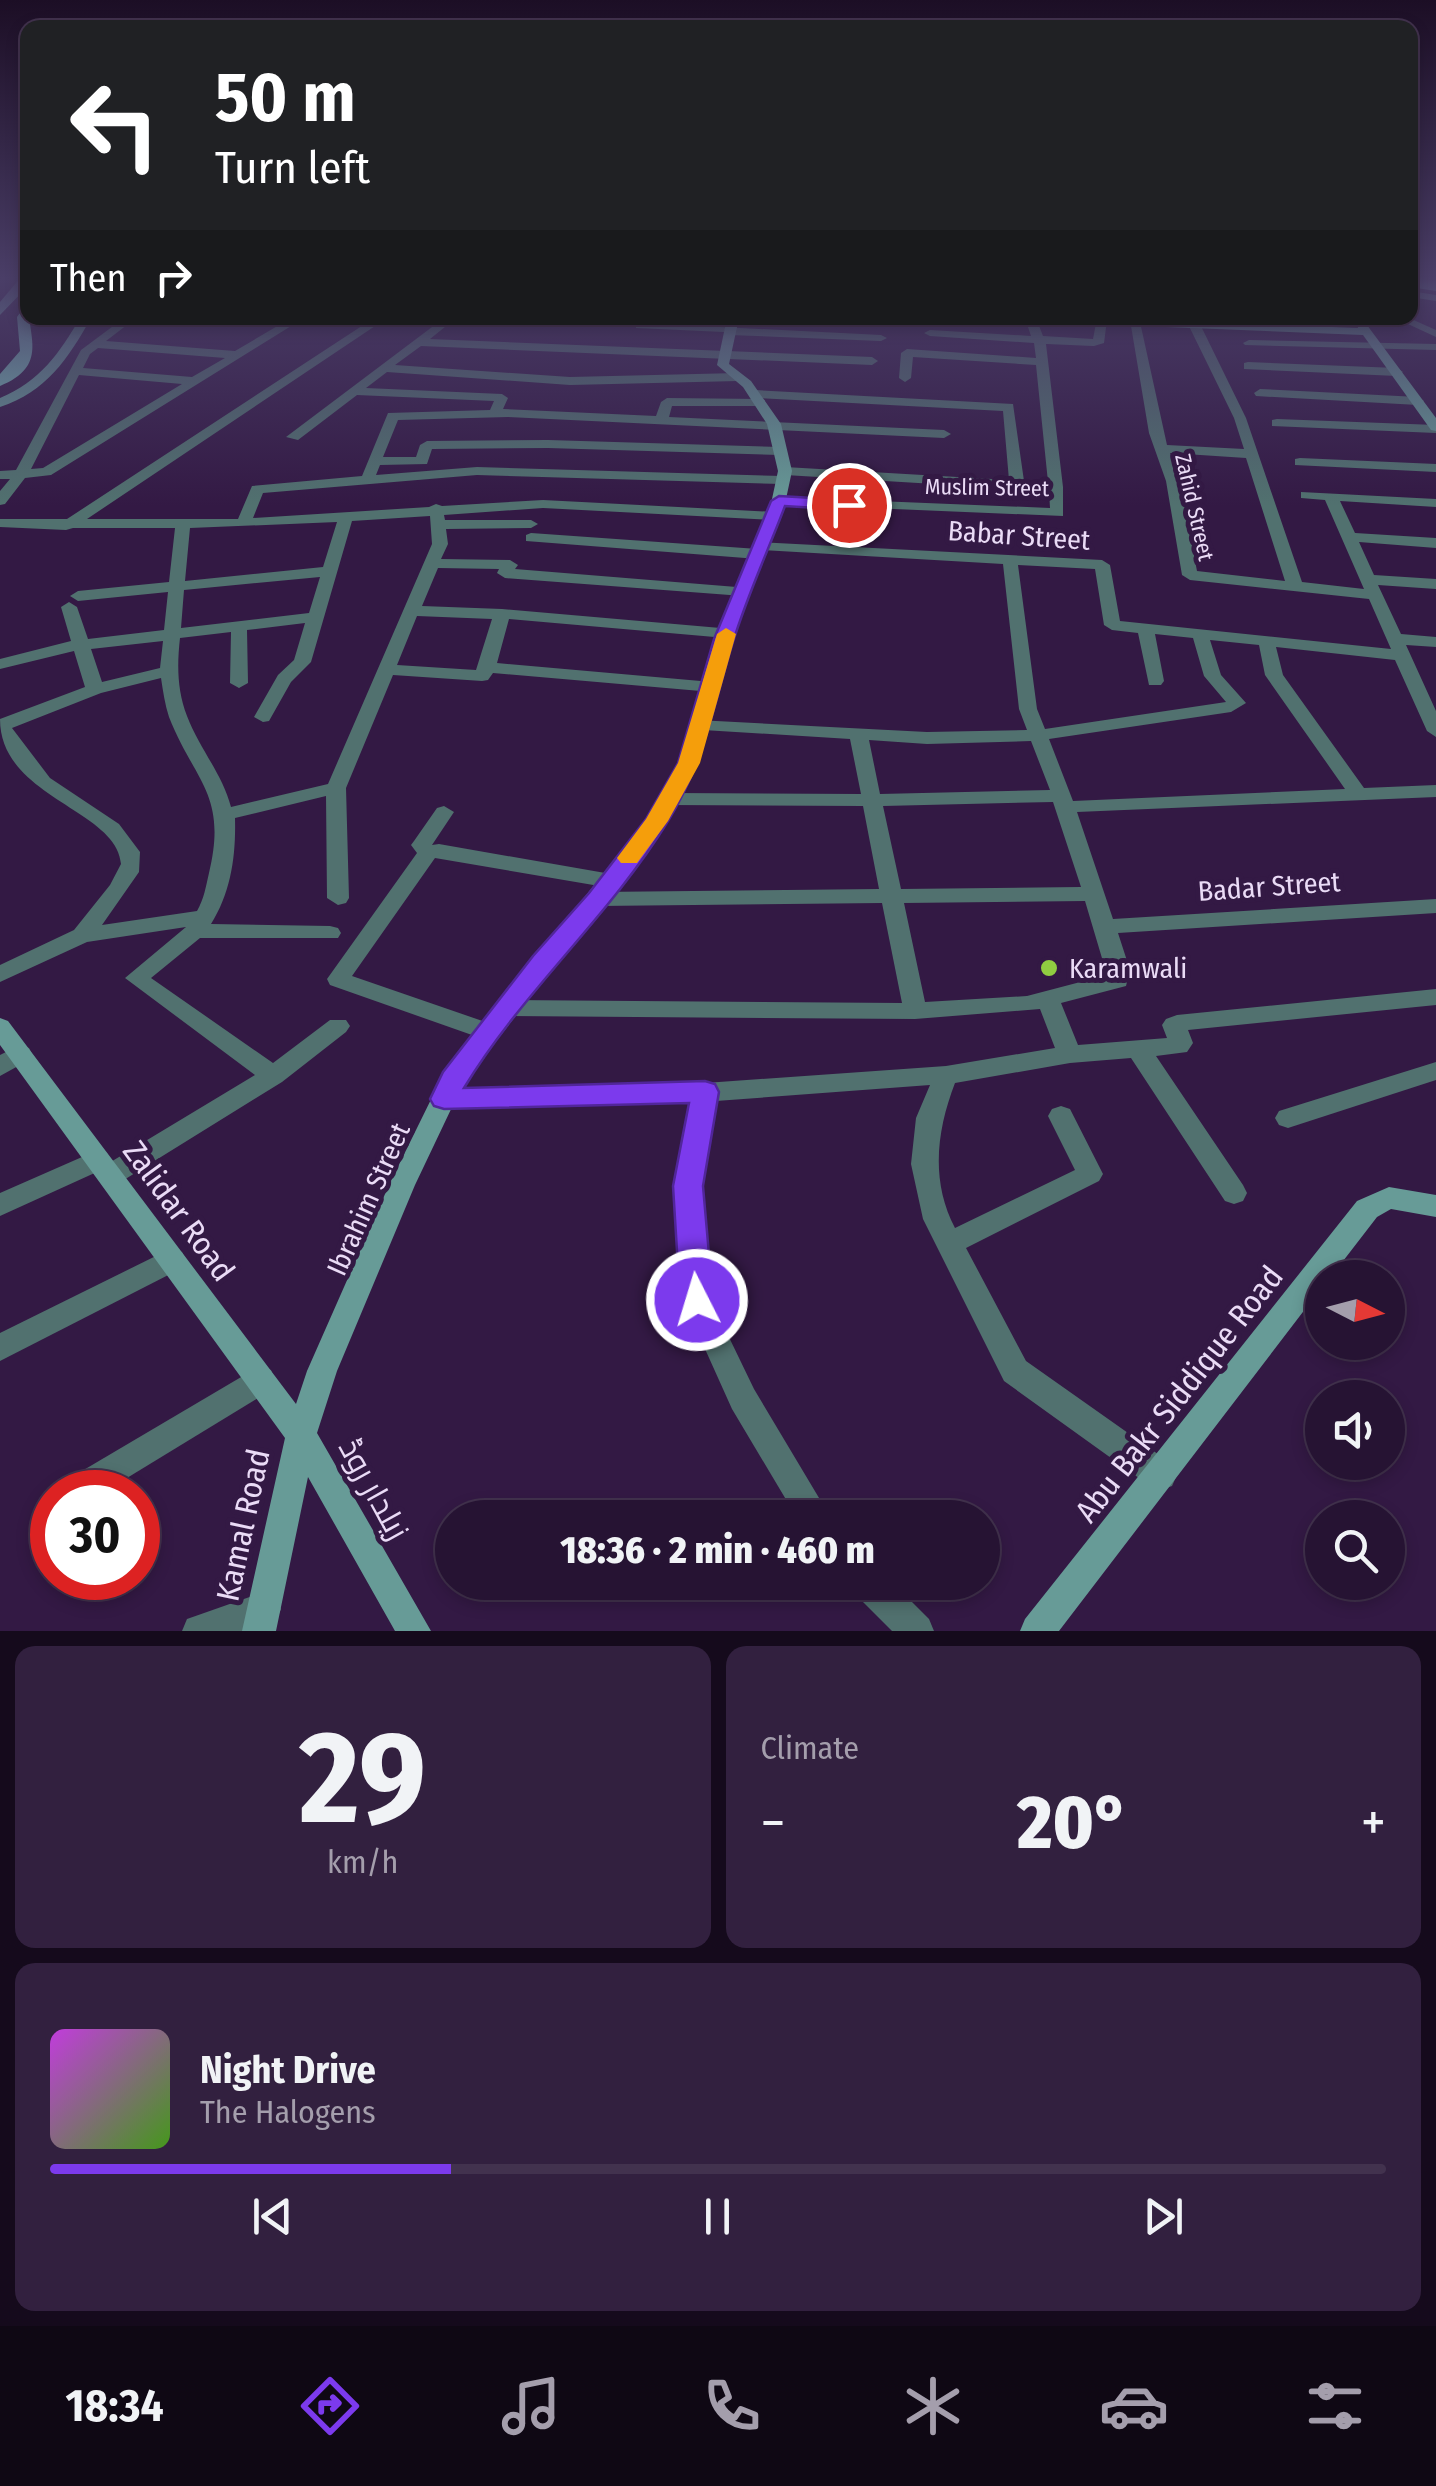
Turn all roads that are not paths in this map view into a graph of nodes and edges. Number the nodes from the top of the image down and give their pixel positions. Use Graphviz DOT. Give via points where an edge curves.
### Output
graph roads {
  1 [pos="27,353"];
  2 [pos="63,353"];
  3 [pos="83,353"];
  4 [pos="214,353"];
  5 [pos="242,353"];
  6 [pos="328,353"];
  7 [pos="403,353"];
  8 [pos="662,353"];
  9 [pos="907,353"];
  10 [pos="908,353"];
  11 [pos="1040,353"];
  12 [pos="1134,353"];
  13 [pos="1208,353"];
  14 [pos="1383,353"];
  15 [pos="239,355"];
  16 [pos="920,355"];
  17 [pos="725,356"];
  18 [pos="872,361"];
  19 [pos="1040,362"];
  20 [pos="1248,366"];
  21 [pos="384,368"];
  22 [pos="75,371"];
  23 [pos="1397,372"];
  24 [pos="3,377"];
  25 [pos="738,377"];
  26 [pos="904,378"];
  27 [pos="192,381"];
  28 [pos="354,390"];
  29 [pos="1260,393"];
  30 [pos="758,399"];
  31 [pos="1418,400"];
  32 [pos="0,403"];
  33 [pos="494,414"];
  34 [pos="662,419"];
  35 [pos="1276,423"];
  36 [pos="774,424"];
  37 [pos="1436,428"];
  38 [pos="944,434"];
  39 [pos="293,437"];
  40 [pos="1366,446"];
  41 [pos="1162,448"];
  42 [pos="1253,454"];
  43 [pos="375,461"];
  44 [pos="1300,462"];
  45 [pos="1436,468"];
  46 [pos="0,474"];
  47 [pos="21,474"];
  48 [pos="367,481"];
  49 [pos="781,484"];
  50 [pos="1017,485"];
  51 [pos="1056,488"];
  52 [pos="1306,495"];
  53 [pos="1330,497"];
  54 [pos="0,501"];
  55 [pos="1436,503"];
  56 [pos="532,504"];
  57 [pos="346,516"];
  58 [pos="436,517"];
  59 [pos="0,523"];
  60 [pos="244,523"];
  61 [pos="182,525"];
  62 [pos="65,526"];
  63 [pos="531,531"];
  64 [pos="1349,538"];
  65 [pos="1436,543"];
  66 [pos="760,550"];
  67 [pos="524,554"];
  68 [pos="1010,559"];
  69 [pos="432,564"];
  70 [pos="332,571"];
  71 [pos="1436,584"];
  72 [pos="1295,586"];
  73 [pos="177,587"];
  74 [pos="1370,587"];
  75 [pos="743,590"];
  76 [pos="411,611"];
  77 [pos="502,614"];
  78 [pos="318,617"];
  79 [pos="239,626"];
  80 [pos="1144,628"];
  81 [pos="726,633"];
  82 [pos="172,634"];
  83 [pos="1200,634"];
  84 [pos="1266,642"];
  85 [pos="1436,642"];
  86 [pos="79,646"];
  87 [pos="1397,647"];
  88 [pos="0,664"];
  89 [pos="487,667"];
  90 [pos="387,669"];
  91 [pos="168,671"];
  92 [pos="1155,680"];
  93 [pos="239,684"];
  94 [pos="712,687"];
  95 [pos="95,689"];
  96 [pos="263,717"];
  97 [pos="703,724"];
  98 [pos="0,726"];
  99 [pos="1436,731"];
  100 [pos="858,734"];
  101 [pos="1038,735"];
  102 [pos="336,788"];
  103 [pos="1436,791"];
  104 [pos="1358,794"];
  105 [pos="669,799"];
  106 [pos="871,800"];
  107 [pos="1064,802"];
  108 [pos="444,812"];
  109 [pos="224,815"];
  110 [pos="428,853"];
  111 [pos="604,890"];
  112 [pos="1094,894"];
  113 [pos="338,898"];
  114 [pos="890,898"];
  115 [pos="1436,906"];
  116 [pos="199,924"];
  117 [pos="1105,927"];
  118 [pos="330,932"];
  119 [pos="82,934"];
  120 [pos="0,974"];
  121 [pos="1436,997"];
  122 [pos="1048,999"];
  123 [pos="507,1008"];
  124 [pos="915,1011"];
  125 [pos="338,1026"];
  126 [pos="0,1027"];
  127 [pos="489,1032"];
  128 [pos="1138,1050"];
  129 [pos="1070,1054"];
  130 [pos="10,1061"];
  131 [pos="1436,1071"];
  132 [pos="946,1075"];
  133 [pos="273,1076"];
  134 [pos="705,1092"];
  135 [pos="444,1099"];
  136 [pos="1062,1116"];
  137 [pos="1288,1118"];
  138 [pos="104,1168"];
  139 [pos="1234,1193"];
  140 [pos="0,1206"];
  141 [pos="1436,1206"];
  142 [pos="950,1243"];
  143 [pos="172,1260"];
  144 [pos="0,1348"];
  145 [pos="260,1380"];
  146 [pos="301,1436"];
  147 [pos="112,1470"];
  148 [pos="1161,1475"];
  149 [pos="804,1500"];
  150 [pos="885,1600"];
  151 [pos="262,1620"];
  152 [pos="199,1631"];
  153 [pos="414,1631"];
  154 [pos="917,1631"];
  155 [pos="1037,1631"];
  1 -- 24 [label="main road"];
  2 -- 32 [label="main road" via="48,378"];
  3 -- 22 [label="street"];
  4 -- 15 [label="street"];
  5 -- 15 [label="street"];
  6 -- 62 [label="street"];
  7 -- 21 [label="street"];
  8 -- 17 [label="street"];
  9 -- 26 [label="street"];
  10 -- 16 [label="street"];
  11 -- 19 [label="street, Muslim Street"];
  12 -- 41 [label="street, Zahid Street"];
  13 -- 42 [label="street"];
  14 -- 23 [label="main road"];
  15 -- 27 [label="street"];
  16 -- 19 [label="street"];
  17 -- 18 [label="street"];
  17 -- 25 [label="main road" via="724,365"];
  19 -- 51 [label="street, Muslim Street"];
  20 -- 23 [label="street"];
  21 -- 25 [label="street" via="570,381"];
  21 -- 28 [label="street"];
  22 -- 27 [label="street"];
  22 -- 47 [label="street"];
  23 -- 31 [label="main road"];
  25 -- 30 [label="main road"];
  27 -- 47 [label="street" via="46,472"];
  28 -- 33 [label="street" via="502,398"];
  28 -- 39 [label="street"];
  29 -- 31 [label="street"];
  30 -- 34 [label="street" via="667,402"];
  30 -- 36 [label="main road"];
  30 -- 50 [label="street" via="1009,407"];
  31 -- 37 [label="main road"];
  33 -- 34 [label="street"];
  33 -- 43 [label="street" via="393,416"];
  34 -- 36 [label="street"];
  35 -- 40 [label="street"];
  36 -- 38 [label="street"];
  36 -- 49 [label="main road"];
  37 -- 40 [label="street"];
  40 -- 44 [label="street"];
  40 -- 45 [label="street"];
  41 -- 42 [label="street"];
  41 -- 72 [label="street, Zahid Street" via="1187,570 1199,577"];
  42 -- 72 [label="street"];
  43 -- 48 [label="street"];
  43 -- 49 [label="street" via="422,461 427,445 548,444"];
  46 -- 47 [label="street"];
  47 -- 54 [label="street"];
  48 -- 49 [label="street" via="477,471"];
  48 -- 60 [label="street" via="257,489"];
  49 -- 50 [label="street"];
  49 -- 51 [label="street, Muslim Street" via="1054,516"];
  49 -- 56 [label="street"];
  49 -- 66 [label="main road, Ibrahim Street"];
  50 -- 51 [label="street"];
  52 -- 53 [label="street"];
  53 -- 55 [label="street"];
  53 -- 64 [label="street"];
  56 -- 58 [label="street"];
  56 -- 63 [label="street"];
  57 -- 58 [label="street"];
  57 -- 60 [label="street"];
  57 -- 70 [label="street"];
  58 -- 63 [label="street, Babar Street"];
  58 -- 69 [label="street" via="440,544"];
  59 -- 62 [label="street"];
  60 -- 61 [label="street"];
  61 -- 62 [label="street"];
  61 -- 73 [label="street"];
  63 -- 66 [label="street, Babar Street"];
  63 -- 67 [label="street"];
  64 -- 65 [label="street"];
  64 -- 74 [label="street"];
  66 -- 68 [label="street, Babar Street"];
  66 -- 75 [label="main road, Ibrahim Street"];
  68 -- 80 [label="street, Babar Street" via="1102,566 1112,624"];
  68 -- 101 [label="street" via="1028,709"];
  69 -- 75 [label="street" via="510,565 506,573"];
  69 -- 76 [label="street"];
  70 -- 73 [label="street"];
  70 -- 78 [label="street"];
  71 -- 74 [label="street"];
  72 -- 74 [label="street"];
  73 -- 82 [label="street"];
  73 -- 86 [label="street" via="74,602"];
  74 -- 87 [label="street"];
  75 -- 81 [label="main road, Ibrahim Street"];
  76 -- 77 [label="street"];
  76 -- 90 [label="street"];
  77 -- 81 [label="street"];
  77 -- 89 [label="street"];
  78 -- 79 [label="street"];
  78 -- 96 [label="street" via="302,662"];
  79 -- 82 [label="street"];
  79 -- 93 [label="street"];
  80 -- 83 [label="street, Babar Street"];
  80 -- 92 [label="street"];
  81 -- 94 [label="main road, Ibrahim Street"];
  82 -- 86 [label="street"];
  82 -- 91 [label="street"];
  83 -- 84 [label="street, Babar Street"];
  83 -- 101 [label="street" via="1213,676 1237,703"];
  84 -- 87 [label="street, Babar Street"];
  84 -- 104 [label="street" via="1274,676"];
  85 -- 87 [label="street, Babar Street"];
  86 -- 88 [label="street"];
  86 -- 95 [label="street"];
  87 -- 99 [label="street"];
  89 -- 90 [label="street" via="482,676"];
  89 -- 94 [label="street"];
  90 -- 102 [label="street"];
  91 -- 95 [label="street"];
  91 -- 109 [label="street" via="178,716 215,782"];
  94 -- 97 [label="main road, Ibrahim Street"];
  95 -- 98 [label="street"];
  97 -- 100 [label="street"];
  97 -- 105 [label="main road, Ibrahim Street"];
  98 -- 119 [label="street" via="43,782 102,821 132,854 131,869"];
  100 -- 101 [label="street"];
  100 -- 106 [label="street"];
  101 -- 107 [label="street"];
  102 -- 109 [label="street"];
  102 -- 113 [label="street"];
  103 -- 104 [label="street"];
  104 -- 107 [label="street"];
  105 -- 106 [label="street"];
  105 -- 111 [label="main road, Ibrahim Street"];
  106 -- 107 [label="street"];
  106 -- 114 [label="street"];
  107 -- 112 [label="street"];
  108 -- 110 [label="street" via="421,844"];
  109 -- 116 [label="street" via="224,854"];
  110 -- 111 [label="street"];
  110 -- 127 [label="street" via="338,979"];
  111 -- 114 [label="street"];
  111 -- 123 [label="main road, Ibrahim Street"];
  112 -- 114 [label="street"];
  112 -- 117 [label="street"];
  114 -- 124 [label="street"];
  115 -- 117 [label="street, Badar Street"];
  116 -- 118 [label="street"];
  116 -- 119 [label="street"];
  116 -- 133 [label="street" via="136,978"];
  117 -- 122 [label="street" via="1118,980"];
  119 -- 120 [label="street"];
  121 -- 128 [label="street" via="1178,1023 1178,1046"];
  122 -- 124 [label="street"];
  122 -- 129 [label="street"];
  123 -- 124 [label="street"];
  123 -- 127 [label="main road, Ibrahim Street"];
  125 -- 133 [label="street"];
  126 -- 130 [label="main road, Zalidar Road"];
  127 -- 135 [label="main road, Ibrahim Street"];
  128 -- 129 [label="street"];
  128 -- 139 [label="street"];
  129 -- 132 [label="street"];
  130 -- 138 [label="main road, Zalidar Road"];
  131 -- 137 [label="street"];
  132 -- 134 [label="street"];
  132 -- 142 [label="street" via="928,1118 924,1164"];
  133 -- 138 [label="street"];
  134 -- 135 [label="street"];
  134 -- 149 [label="street" via="688,1186 697,1300 743,1399"];
  135 -- 146 [label="main road, Ibrahim Street" via="322,1372"];
  136 -- 142 [label="street" via="1090,1174"];
  138 -- 140 [label="street"];
  138 -- 143 [label="main road, Zalidar Road"];
  141 -- 148 [label="main road, Abu Bakr Siddique Road" via="1388,1198 1367,1209"];
  142 -- 148 [label="street" via="1016,1371"];
  143 -- 144 [label="street"];
  143 -- 145 [label="main road, Zalidar Road"];
  145 -- 146 [label="main road, Zalidar Road"];
  145 -- 147 [label="street"];
  146 -- 151 [label="main road, Kamal Road"];
  146 -- 153 [label="main road, زیلدار روڈ"];
  148 -- 155 [label="main road, Abu Bakr Siddique Road"];
  150 -- 154 [label="street"];
  151 -- 152 [label="street"];
}
